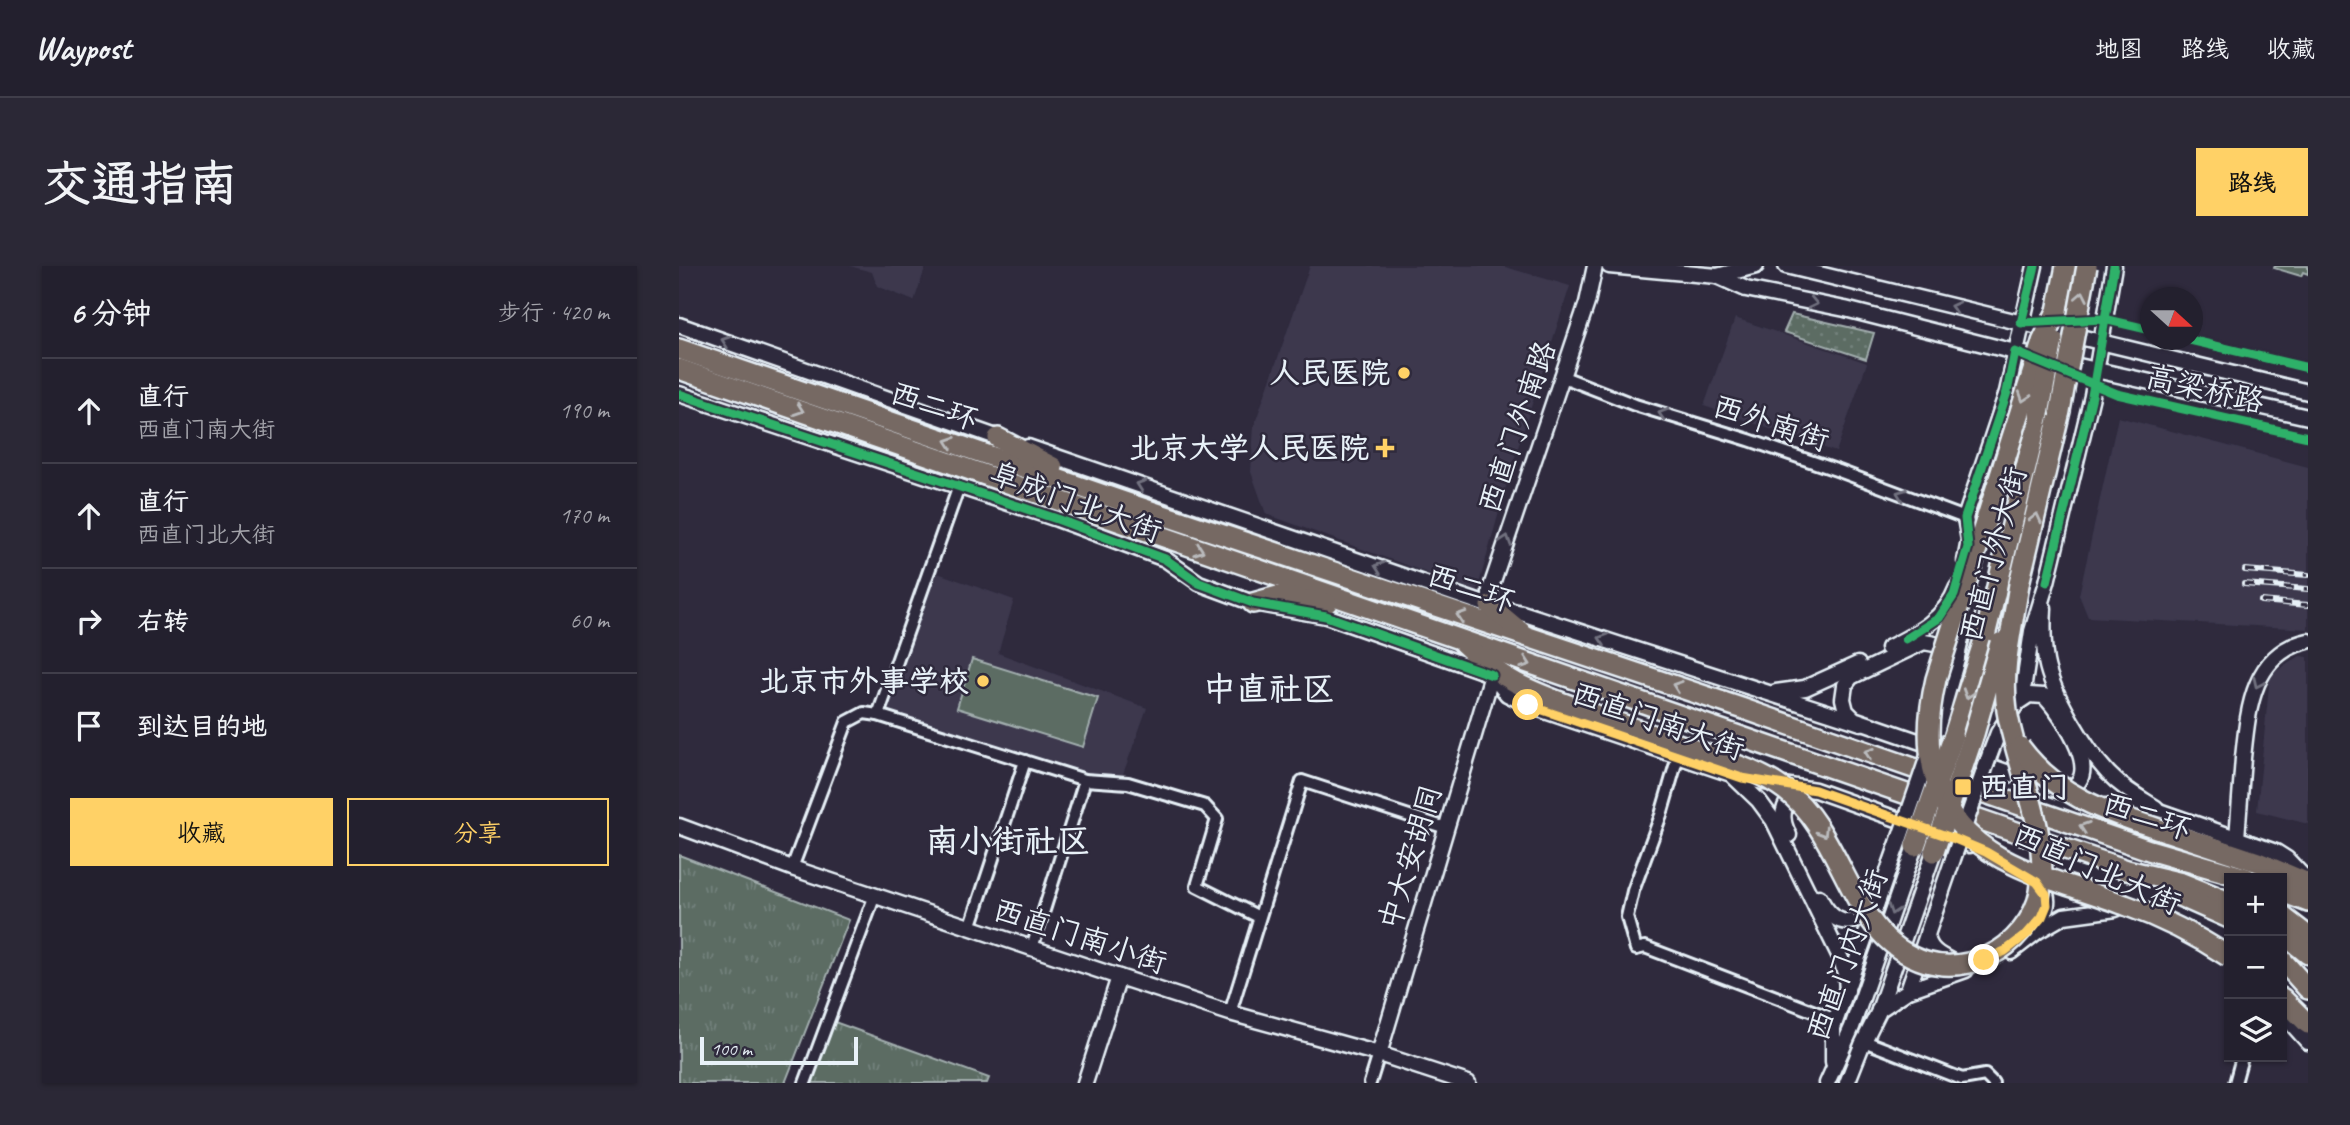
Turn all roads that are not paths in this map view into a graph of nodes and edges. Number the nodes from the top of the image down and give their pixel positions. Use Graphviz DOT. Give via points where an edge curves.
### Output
graph roads {
  1 [pos="1595,266"];
  2 [pos="1609,266"];
  3 [pos="1756,266"];
  4 [pos="1786,266"];
  5 [pos="2035,266"];
  6 [pos="2066,266"];
  7 [pos="2087,266"];
  8 [pos="2114,266"];
  9 [pos="1717,276"];
  10 [pos="2057,311"];
  11 [pos="2021,323"];
  12 [pos="679,325"];
  13 [pos="2099,342"];
  14 [pos="679,349"];
  15 [pos="2015,352"];
  16 [pos="679,369"];
  17 [pos="2095,369"];
  18 [pos="1561,376"];
  19 [pos="737,379"];
  20 [pos="2308,392"];
  21 [pos="679,394"];
  22 [pos="2308,417"];
  23 [pos="998,438"];
  24 [pos="959,486"];
  25 [pos="1107,496"];
  26 [pos="1965,518"];
  27 [pos="2047,582"];
  28 [pos="2019,584"];
  29 [pos="1253,603"];
  30 [pos="1490,606"];
  31 [pos="1369,607"];
  32 [pos="1453,637"];
  33 [pos="1530,639"];
  34 [pos="2308,641"];
  35 [pos="1957,659"];
  36 [pos="1489,670"];
  37 [pos="1738,682"];
  38 [pos="1764,691"];
  39 [pos="2017,703"];
  40 [pos="878,715"];
  41 [pos="1861,723"];
  42 [pos="2015,740"];
  43 [pos="1678,756"];
  44 [pos="1025,761"];
  45 [pos="1727,773"];
  46 [pos="1085,780"];
  47 [pos="2054,789"];
  48 [pos="1819,791"];
  49 [pos="2075,797"];
  50 [pos="2175,823"];
  51 [pos="679,826"];
  52 [pos="1446,828"];
  53 [pos="2237,838"];
  54 [pos="1916,846"];
  55 [pos="2149,850"];
  56 [pos="2276,852"];
  57 [pos="2258,862"];
  58 [pos="792,868"];
  59 [pos="2308,869"];
  60 [pos="2127,870"];
  61 [pos="2229,873"];
  62 [pos="2274,873"];
  63 [pos="2031,878"];
  64 [pos="2287,882"];
  65 [pos="2308,882"];
  66 [pos="2224,885"];
  67 [pos="2287,894"];
  68 [pos="875,895"];
  69 [pos="2308,897"];
  70 [pos="2224,900"];
  71 [pos="2308,902"];
  72 [pos="1877,905"];
  73 [pos="2116,909"];
  74 [pos="2224,916"];
  75 [pos="1259,917"];
  76 [pos="2287,920"];
  77 [pos="970,928"];
  78 [pos="1927,933"];
  79 [pos="2286,936"];
  80 [pos="2308,936"];
  81 [pos="1032,948"];
  82 [pos="2224,954"];
  83 [pos="2308,954"];
  84 [pos="2224,965"];
  85 [pos="2287,966"];
  86 [pos="1119,978"];
  87 [pos="2308,989"];
  88 [pos="1908,990"];
  89 [pos="1847,991"];
  90 [pos="2283,999"];
  91 [pos="1879,1010"];
  92 [pos="1230,1013"];
  93 [pos="2287,1019"];
  94 [pos="1836,1020"];
  95 [pos="2308,1024"];
  96 [pos="1864,1041"];
  97 [pos="2308,1042"];
  98 [pos="1379,1054"];
  99 [pos="2241,1062"];
  100 [pos="1829,1077"];
  101 [pos="805,1083"];
  102 [pos="1085,1083"];
  103 [pos="1370,1083"];
  104 [pos="1468,1083"];
  105 [pos="1847,1083"];
  106 [pos="1993,1083"];
  107 [pos="2235,1083"];
  1 -- 18 [label="street, 西直门外南路"];
  2 -- 9 [label="street"];
  3 -- 9 [label="street"];
  11 -- 4 [label="street, 高梁桥路, one-way"];
  5 -- 11 [label="street, 西直门外大街"];
  6 -- 10 [label="highway, 西直门外大街"];
  28 -- 7 [label="highway, 西直门外大街, one-way, bridge"];
  8 -- 13 [label="street"];
  9 -- 15 [label="street, 高梁桥路, one-way" via="1746,289"];
  10 -- 54 [label="highway, 西直门外大街, one-way, bridge" via="2039,414 1984,640"];
  10 -- 82 [label="highway, one-way, bridge" via="2045,334 1936,679 1927,740 1934,778 1951,813 1989,851 2162,920"];
  11 -- 13 [label="street, 高梁桥路"];
  11 -- 15 [label="street, 西直门外大街"];
  23 -- 12 [label="street, 阜成门北大街, one-way"];
  13 -- 17 [label="street, 西直门外大街"];
  13 -- 20 [label="street, 高梁桥路"];
  14 -- 19 [label="highway, 西二环"];
  15 -- 17 [label="street, 高梁桥路"];
  15 -- 26 [label="street, 西直门外大街" via="2007,392"];
  16 -- 19 [label="highway, 西二环"];
  17 -- 22 [label="street, 高梁桥路"];
  17 -- 27 [label="street, 西直门外大街"];
  26 -- 18 [label="street, 西外南街, one-way"];
  30 -- 18 [label="street, 西直门外南路, one-way" via="1490,590"];
  25 -- 19 [label="highway, 西二环, one-way"];
  19 -- 31 [label="highway, 西二环, one-way"];
  21 -- 24 [label="street, 阜成门北大街"];
  23 -- 25 [label="highway"];
  30 -- 23 [label="street, 阜成门北大街, one-way"];
  24 -- 29 [label="street, 阜成门北大街" via="1165,559 1199,583"];
  24 -- 40 [label="street"];
  33 -- 25 [label="highway, 西二环, one-way"];
  26 -- 35 [label="street" via="1975,544 1975,567"];
  26 -- 38 [label="street" via="1969,540 1963,568 1952,600 1938,618 1819,683 1796,691"];
  27 -- 39 [label="street"];
  27 -- 50 [label="street" via="2046,662 2065,710 2107,772"];
  28 -- 42 [label="highway, bridge" via="2005,680"];
  28 -- 54 [label="highway, 西直门外大街, bridge" via="1973,734"];
  29 -- 31 [label="highway" via="1278,596"];
  29 -- 36 [label="street, 阜成门北大街" via="1326,616"];
  30 -- 33 [label="highway"];
  37 -- 30 [label="street, 阜成门北大街, one-way"];
  31 -- 32 [label="highway, 西二环"];
  32 -- 36 [label="highway"];
  32 -- 60 [label="highway, 西二环, one-way"];
  55 -- 33 [label="highway, 西二环, one-way"];
  34 -- 53 [label="street, one-way" via="2284,650 2256,685 2247,726"];
  35 -- 41 [label="street" via="1940,645 1924,642 1851,677 1843,702 1850,716"];
  35 -- 54 [label="street, bridge" via="1936,732"];
  36 -- 42 [label="highway, one-way, bridge" via="1593,714 1734,764 1785,790 1818,824 1880,932 1906,954 1948,965 1980,960 2007,945 2026,924 2038,898 2039,839"];
  36 -- 43 [label="street, 西直门南大街" via="1502,690 1517,700"];
  36 -- 52 [label="street, 中大安胡同"];
  37 -- 38 [label="street, 西直门南大街"];
  38 -- 41 [label="street, 西直门南大街"];
  39 -- 47 [label="street" via="2029,695 2044,696 2077,745 2083,762 2081,776 2068,788"];
  39 -- 78 [label="street, bridge" via="1998,733"];
  40 -- 44 [label="street"];
  40 -- 58 [label="street" via="864,712 847,722"];
  41 -- 47 [label="street, 西直门南大街"];
  42 -- 49 [label="highway, bridge" via="2046,777"];
  43 -- 45 [label="street, 西直门南大街"];
  43 -- 94 [label="street" via="1627,917 1636,949 1645,947"];
  44 -- 46 [label="street"];
  44 -- 77 [label="street"];
  45 -- 48 [label="street, 西直门南大街"];
  45 -- 89 [label="street" via="1755,796 1773,820 1839,955"];
  46 -- 75 [label="street" via="1128,783 1205,806 1217,819 1197,886"];
  46 -- 81 [label="street"];
  47 -- 49 [label="street, 西直门南大街"];
  48 -- 63 [label="street, 西直门北大街" via="1966,843"];
  48 -- 72 [label="street" via="1794,793 1782,817 1824,908 1834,918 1850,923"];
  49 -- 50 [label="highway, bridge" via="2102,809"];
  50 -- 53 [label="street"];
  50 -- 57 [label="highway"];
  51 -- 58 [label="street, 西直门南小街"];
  52 -- 75 [label="street" via="1302,781"];
  52 -- 98 [label="street, 中大安胡同"];
  53 -- 56 [label="street"];
  54 -- 72 [label="street"];
  54 -- 91 [label="street, 西直门内大街"];
  54 -- 100 [label="street, 西直门内大街, one-way"];
  55 -- 61 [label="highway, 西二环"];
  55 -- 66 [label="highway, 西直门北大街"];
  56 -- 59 [label="street"];
  56 -- 65 [label="street"];
  57 -- 62 [label="highway"];
  57 -- 65 [label="highway"];
  58 -- 68 [label="street, 西直门南小街"];
  60 -- 70 [label="highway, 西直门北大街" via="2182,883"];
  60 -- 74 [label="highway"];
  63 -- 73 [label="street, 西直门北大街"];
  63 -- 78 [label="street" via="2046,894 2046,910 2027,934 1995,957 1968,966 1955,963 1932,949"];
  64 -- 69 [label="highway"];
  67 -- 71 [label="highway"];
  68 -- 77 [label="street, 西直门南小街"];
  68 -- 101 [label="street"];
  72 -- 89 [label="street"];
  73 -- 84 [label="street, 西直门北大街" via="2173,934"];
  73 -- 88 [label="street" via="2064,916 1998,959"];
  75 -- 92 [label="street"];
  76 -- 80 [label="highway"];
  77 -- 81 [label="street, 西直门南小街"];
  78 -- 88 [label="street"];
  79 -- 83 [label="highway"];
  81 -- 86 [label="street, 西直门南小街"];
  85 -- 87 [label="highway"];
  86 -- 92 [label="street, 西直门南小街"];
  86 -- 102 [label="street"];
  88 -- 91 [label="street"];
  89 -- 94 [label="street"];
  90 -- 95 [label="highway"];
  91 -- 96 [label="street, 西直门内大街"];
  92 -- 98 [label="street, 西直门南小街"];
  93 -- 97 [label="street"];
  94 -- 100 [label="street"];
  96 -- 105 [label="street, 西直门内大街"];
  96 -- 106 [label="street" via="1962,1079 1985,1075"];
  98 -- 103 [label="street"];
  98 -- 104 [label="street, 西直门南小街"];
  99 -- 107 [label="street"];
}
